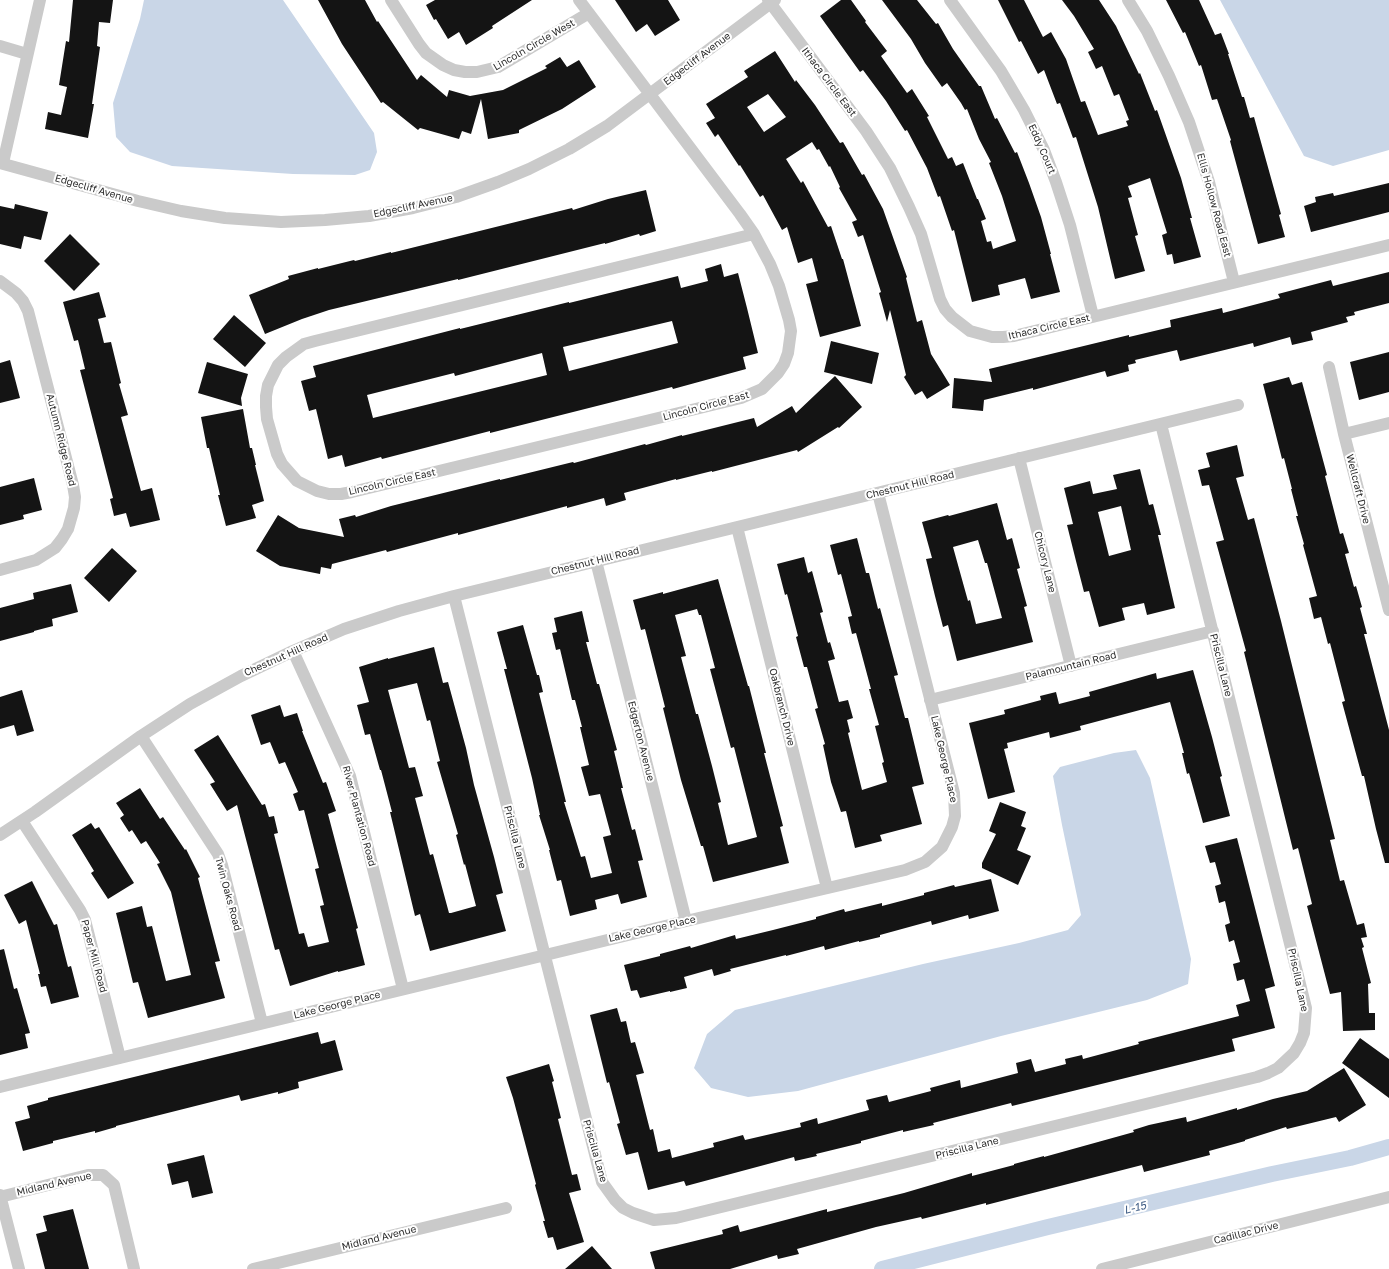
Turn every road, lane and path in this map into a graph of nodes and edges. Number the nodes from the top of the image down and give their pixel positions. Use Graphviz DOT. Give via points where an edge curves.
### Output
graph roads {
  1 [pos="40,0"];
  2 [pos="391,0"];
  3 [pos="579,0"];
  4 [pos="950,0"];
  5 [pos="1128,0"];
  6 [pos="771,1"];
  7 [pos="589,13"];
  8 [pos="0,46"];
  9 [pos="28,54"];
  10 [pos="650,94"];
  11 [pos="1,163"];
  12 [pos="754,234"];
  13 [pos="1389,244"];
  14 [pos="0,281"];
  15 [pos="1234,282"];
  16 [pos="1093,316"];
  17 [pos="1329,367"];
  18 [pos="1238,405"];
  19 [pos="1389,423"];
  20 [pos="1161,424"];
  21 [pos="1344,434"];
  22 [pos="1019,458"];
  23 [pos="878,493"];
  24 [pos="737,527"];
  25 [pos="596,561"];
  26 [pos="0,570"];
  27 [pos="454,596"];
  28 [pos="1389,610"];
  29 [pos="1213,631"];
  30 [pos="293,651"];
  31 [pos="1071,666"];
  32 [pos="930,700"];
  33 [pos="141,736"];
  34 [pos="22,821"];
  35 [pos="0,835"];
  36 [pos="827,888"];
  37 [pos="686,921"];
  38 [pos="544,955"];
  39 [pos="403,989"];
  40 [pos="262,1024"];
  41 [pos="120,1058"];
  42 [pos="0,1087"];
  43 [pos="0,1196"];
  44 [pos="1389,1197"];
  45 [pos="506,1208"];
  46 [pos="19,1269"];
  47 [pos="134,1269"];
  48 [pos="253,1269"];
  49 [pos="1102,1269"];
  1 -- 9 [label="street"];
  2 -- 7 [label="street, Lincoln Circle West" via="426,53 443,65 465,72 498,67"];
  3 -- 7 [label="street"];
  4 -- 16 [label="street, Eddy Court" via="1001,71 1044,150 1070,225"];
  5 -- 15 [label="street, Ellis Hollow Road East" via="1169,76 1189,122 1209,182"];
  6 -- 10 [label="street, Edgecliff Avenue"];
  6 -- 16 [label="street, Ithaca Circle East" via="890,168 921,234 940,299 952,317 970,331 1003,337"];
  7 -- 10 [label="street"];
  8 -- 9 [label="street"];
  9 -- 11 [label="street"];
  10 -- 11 [label="street, Edgecliff Avenue" via="601,130 523,172 456,197 369,216 281,222 225,218 138,201"];
  10 -- 12 [label="street, Lincoln Circle East"];
  12 -- 12 [label="street, Lincoln Circle East" via="779,286 791,331 784,364 771,382 752,394 341,494 329,494 306,487 289,473 277,454 266,407 268,385 278,365 304,344"];
  13 -- 15 [label="street, Ithaca Circle East"];
  14 -- 26 [label="street, Autumn Ridge Road" via="16,293 28,311 75,497 68,530 55,548 36,560"];
  15 -- 16 [label="street, Ithaca Circle East"];
  17 -- 21 [label="street, Wellcraft Drive"];
  18 -- 20 [label="street, Chestnut Hill Road"];
  19 -- 21 [label="street"];
  20 -- 22 [label="street, Chestnut Hill Road"];
  20 -- 29 [label="street, Priscilla Lane"];
  21 -- 28 [label="street, Wellcraft Drive"];
  22 -- 23 [label="street, Chestnut Hill Road"];
  22 -- 31 [label="street, Chicory Lane"];
  23 -- 24 [label="street, Chestnut Hill Road"];
  23 -- 32 [label="street, Lake George Place"];
  24 -- 25 [label="street, Chestnut Hill Road"];
  24 -- 36 [label="street, Oakbranch Drive"];
  25 -- 27 [label="street, Chestnut Hill Road"];
  25 -- 37 [label="street, Edgerton Avenue"];
  27 -- 30 [label="street, Chestnut Hill Road" via="399,611"];
  27 -- 38 [label="street, Priscilla Lane"];
  29 -- 31 [label="street, Palamountain Road"];
  29 -- 38 [label="street, Priscilla Lane" via="1306,1008 1304,1032 1300,1043 1286,1061 1268,1073 684,1216 654,1220 623,1208 602,1182"];
  30 -- 33 [label="street, Chestnut Hill Road" via="197,700"];
  30 -- 39 [label="street, River Plantation Road" via="350,776"];
  31 -- 32 [label="street, Palamountain Road"];
  32 -- 36 [label="street, Lake George Place" via="954,793 955,816 948,837 934,855 916,867"];
  33 -- 34 [label="street, Chestnut Hill Road"];
  33 -- 40 [label="street, Twin Oaks Road" via="218,854"];
  34 -- 35 [label="street, Chestnut Hill Road"];
  34 -- 41 [label="street, Paper Mill Road" via="85,920"];
  36 -- 37 [label="street, Lake George Place"];
  37 -- 38 [label="street, Lake George Place"];
  38 -- 39 [label="street, Lake George Place"];
  39 -- 40 [label="street, Lake George Place"];
  40 -- 41 [label="street, Lake George Place"];
  41 -- 42 [label="street, Lake George Place"];
  43 -- 46 [label="street"];
  43 -- 47 [label="street, Midland Avenue" via="88,1175 102,1175 114,1185"];
  44 -- 49 [label="street, Cadillac Drive"];
  45 -- 48 [label="street, Midland Avenue"];
}
